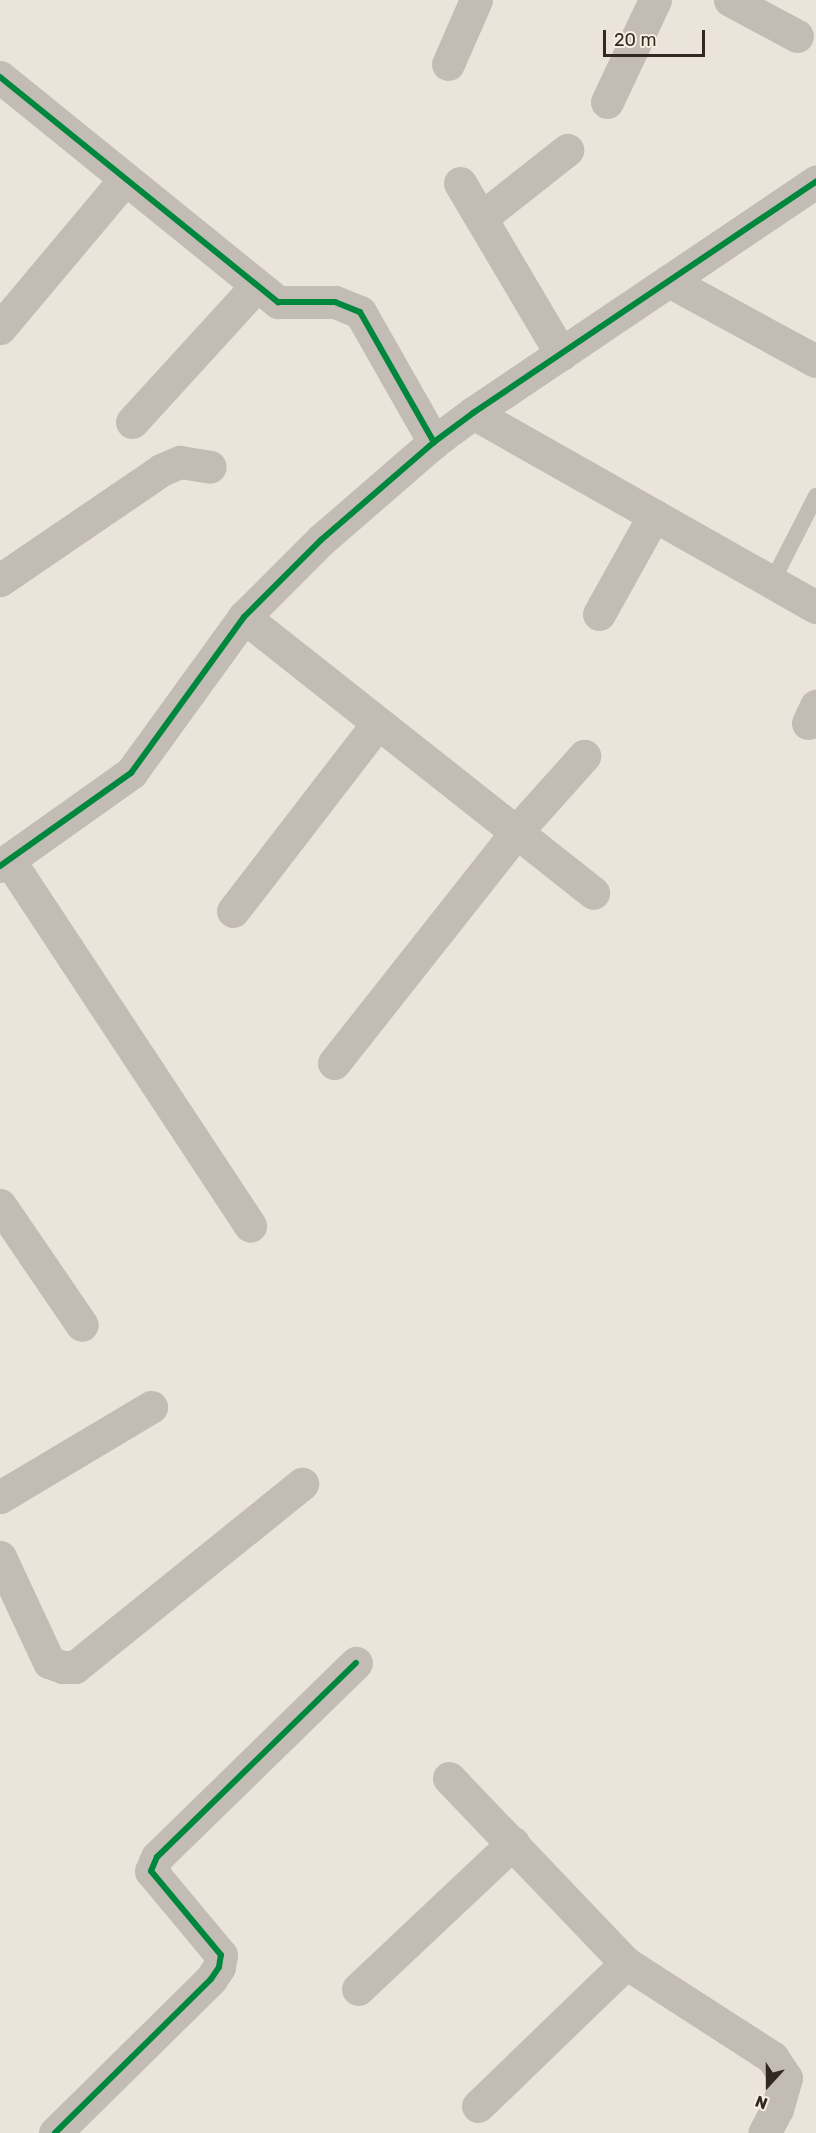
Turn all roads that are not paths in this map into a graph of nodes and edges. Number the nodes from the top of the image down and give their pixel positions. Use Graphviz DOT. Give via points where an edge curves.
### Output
graph roads {
  1 [pos="476,0"];
  2 [pos="655,0"];
  3 [pos="730,0"];
  4 [pos="797,36"];
  5 [pos="448,64"];
  6 [pos="0,77"];
  7 [pos="607,102"];
  8 [pos="567,150"];
  9 [pos="125,179"];
  10 [pos="816,182"];
  11 [pos="460,183"];
  12 [pos="481,218"];
  13 [pos="669,281"];
  14 [pos="256,286"];
  15 [pos="0,328"];
  16 [pos="561,354"];
  17 [pos="816,361"];
  18 [pos="473,413"];
  19 [pos="132,422"];
  20 [pos="434,442"];
  21 [pos="210,466"];
  22 [pos="816,496"];
  23 [pos="654,515"];
  24 [pos="0,580"];
  25 [pos="772,582"];
  26 [pos="816,607"];
  27 [pos="599,614"];
  28 [pos="244,616"];
  29 [pos="377,724"];
  30 [pos="584,756"];
  31 [pos="517,831"];
  32 [pos="4,863"];
  33 [pos="593,893"];
  34 [pos="233,911"];
  35 [pos="334,1063"];
  36 [pos="0,1205"];
  37 [pos="250,1226"];
  38 [pos="82,1325"];
  39 [pos="151,1407"];
  40 [pos="302,1485"];
  41 [pos="0,1497"];
  42 [pos="0,1557"];
  43 [pos="356,1663"];
  44 [pos="449,1778"];
  45 [pos="513,1844"];
  46 [pos="626,1964"];
  47 [pos="358,1989"];
  48 [pos="478,2106"];
  49 [pos="55,2133"];
  50 [pos="764,2133"];
  1 -- 5 [label="street"];
  2 -- 7 [label="street"];
  3 -- 4 [label="street"];
  6 -- 9 [label="street"];
  8 -- 12 [label="street"];
  9 -- 14 [label="street"];
  9 -- 15 [label="street"];
  10 -- 13 [label="street"];
  11 -- 12 [label="street"];
  12 -- 16 [label="street"];
  13 -- 16 [label="street"];
  13 -- 17 [label="street"];
  14 -- 19 [label="street"];
  14 -- 20 [label="street" via="278,302 335,303 360,312"];
  16 -- 18 [label="street"];
  18 -- 20 [label="street"];
  18 -- 23 [label="street"];
  20 -- 28 [label="street" via="321,540"];
  21 -- 24 [label="street" via="180,462 161,470"];
  22 -- 25 [label="lane"];
  23 -- 25 [label="street"];
  23 -- 27 [label="street"];
  25 -- 26 [label="street"];
  28 -- 29 [label="street"];
  28 -- 32 [label="street" via="132,773"];
  29 -- 31 [label="street"];
  29 -- 34 [label="street"];
  30 -- 31 [label="street"];
  31 -- 33 [label="street"];
  31 -- 35 [label="street"];
  32 -- 37 [label="street"];
  36 -- 38 [label="street"];
  39 -- 41 [label="street"];
  40 -- 42 [label="street" via="75,1667 49,1662"];
  43 -- 49 [label="street" via="157,1857 151,1871 221,1955 219,1967 203,1988"];
  44 -- 45 [label="street"];
  45 -- 46 [label="street"];
  45 -- 47 [label="street"];
  46 -- 48 [label="street"];
  46 -- 50 [label="street" via="772,2057 786,2078 777,2109"];
}
